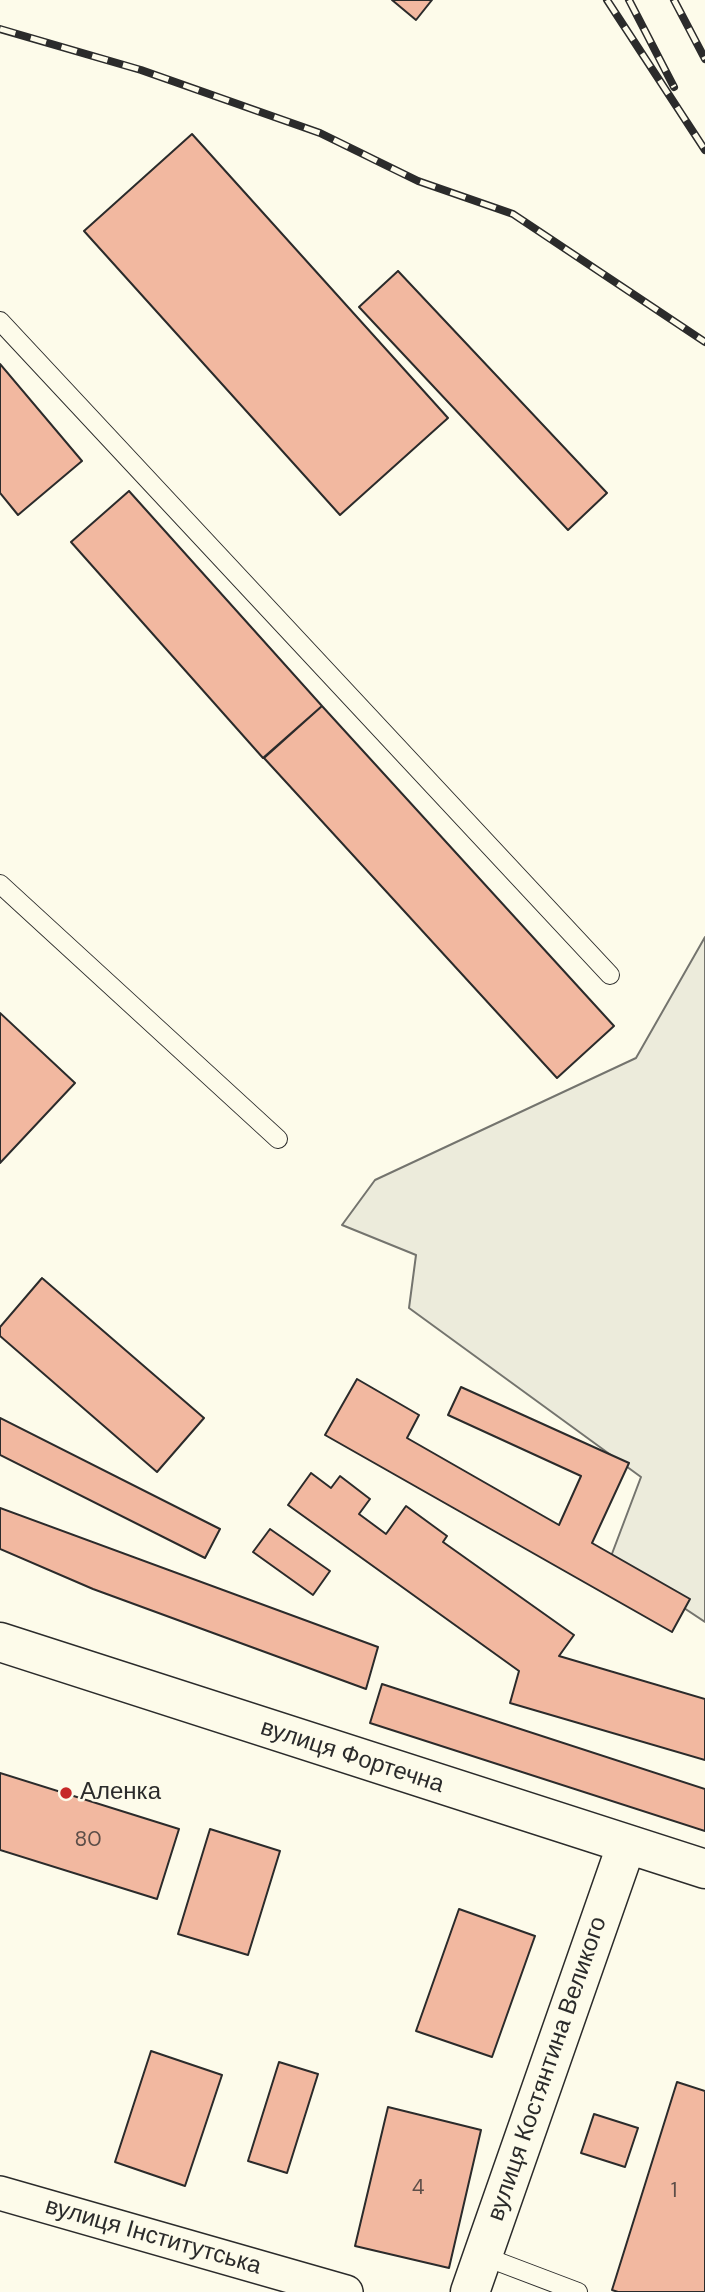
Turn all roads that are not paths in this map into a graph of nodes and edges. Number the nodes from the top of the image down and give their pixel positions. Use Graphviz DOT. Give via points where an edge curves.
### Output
graph roads {
  1 [pos="0,321"];
  2 [pos="0,884"];
  3 [pos="610,975"];
  4 [pos="278,1139"];
  5 [pos="0,1642"];
  6 [pos="626,1846"];
  7 [pos="705,1869"];
  8 [pos="0,2193"];
  9 [pos="483,2256"];
  10 [pos="346,2292"];
  11 [pos="470,2292"];
  12 [pos="578,2292"];
  1 -- 3 [label="lane"];
  2 -- 4 [label="lane"];
  5 -- 6 [label="street, вулиця Фортечна"];
  6 -- 7 [label="street, вулиця Фортечна"];
  6 -- 9 [label="street, вулиця Костянтина Великого"];
  8 -- 10 [label="street, вулиця Інститутська"];
  9 -- 11 [label="street, вулиця Костянтина Великого"];
  9 -- 12 [label="lane"];
}
